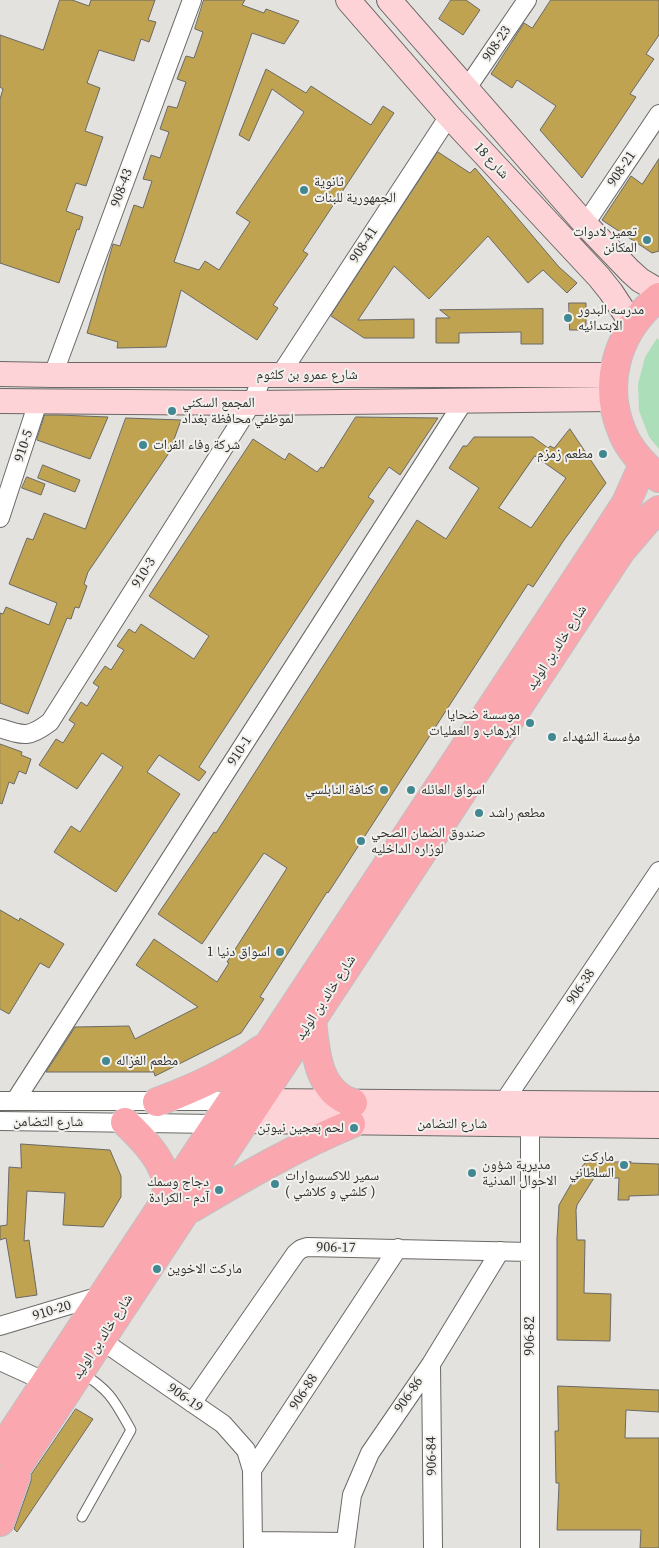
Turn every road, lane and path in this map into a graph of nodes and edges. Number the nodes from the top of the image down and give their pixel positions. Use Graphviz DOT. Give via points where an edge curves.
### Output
graph roads {
  1 [pos="192,0"];
  2 [pos="348,0"];
  3 [pos="389,0"];
  4 [pos="527,0"];
  5 [pos="467,88"];
  6 [pos="659,114"];
  7 [pos="449,116"];
  8 [pos="585,224"];
  9 [pos="659,291"];
  10 [pos="659,297"];
  11 [pos="632,324"];
  12 [pos="0,374"];
  13 [pos="53,375"];
  14 [pos="271,375"];
  15 [pos="613,387"];
  16 [pos="0,401"];
  17 [pos="464,401"];
  18 [pos="38,402"];
  19 [pos="252,403"];
  20 [pos="651,471"];
  21 [pos="659,510"];
  22 [pos="0,518"];
  23 [pos="0,728"];
  24 [pos="659,871"];
  25 [pos="312,1019"];
  26 [pos="274,1037"];
  27 [pos="8,1101"];
  28 [pos="157,1102"];
  29 [pos="503,1103"];
  30 [pos="659,1104"];
  31 [pos="245,1108"];
  32 [pos="352,1113"];
  33 [pos="0,1121"];
  34 [pos="126,1122"];
  35 [pos="216,1124"];
  36 [pos="530,1125"];
  37 [pos="659,1126"];
  38 [pos="175,1207"];
  39 [pos="398,1248"];
  40 [pos="500,1251"];
  41 [pos="530,1252"];
  42 [pos="103,1295"];
  43 [pos="0,1326"];
  44 [pos="101,1340"];
  45 [pos="0,1361"];
  46 [pos="431,1364"];
  47 [pos="80,1372"];
  48 [pos="46,1382"];
  49 [pos="192,1402"];
  50 [pos="10,1442"];
  51 [pos="252,1470"];
  52 [pos="0,1493"];
  53 [pos="82,1517"];
  54 [pos="0,1522"];
  55 [pos="253,1545"];
  56 [pos="345,1545"];
  57 [pos="433,1548"];
  58 [pos="530,1548"];
  1 -- 13 [label="street, 908-43"];
  2 -- 7 [label="street, شارع 18"];
  3 -- 5 [label="street, شارع 18"];
  4 -- 5 [label="street, 908-23"];
  5 -- 8 [label="street, شارع 18"];
  6 -- 8 [label="street, 908-21"];
  7 -- 11 [label="street, شارع 18" via="599,277"];
  7 -- 14 [label="street, 908-41"];
  8 -- 9 [label="street, شارع 18" via="630,272"];
  10 -- 11 [label="main road"];
  11 -- 15 [label="main road" via="620,348"];
  12 -- 13 [label="street, شارع عمرو بن كلثوم"];
  13 -- 14 [label="street, شارع عمرو بن كلثوم"];
  14 -- 15 [label="street, شارع عمرو بن كلثوم"];
  14 -- 19 [label="street, 910-3"];
  15 -- 17 [label="street, شارع عمرو بن كلثوم"];
  15 -- 20 [label="main road" via="623,434"];
  16 -- 18 [label="street, شارع عمرو بن كلثوم"];
  17 -- 19 [label="street, شارع عمرو بن كلثوم"];
  17 -- 27 [label="street, 910-1"];
  18 -- 19 [label="street, شارع عمرو بن كلثوم"];
  18 -- 22 [label="street, 910-5"];
  19 -- 23 [label="street, 910-3" via="50,722 36,732 21,735"];
  20 -- 26 [label="main road, شارع خالد بن الوليد" via="626,503"];
  21 -- 25 [label="main road, شارع خالد بن الوليد" via="621,551"];
  24 -- 29 [label="street, 906-38"];
  25 -- 31 [label="main road, شارع خالد بن الوليد"];
  25 -- 32 [label="main road" via="315,1050 323,1076"];
  26 -- 28 [label="main road" via="243,1062"];
  26 -- 31 [label="main road, شارع خالد بن الوليد"];
  27 -- 28 [label="street, شارع التضامن"];
  28 -- 31 [label="street, شارع التضامن"];
  29 -- 30 [label="street, شارع التضامن"];
  29 -- 32 [label="street, شارع التضامن"];
  31 -- 32 [label="street, شارع التضامن"];
  31 -- 35 [label="main road, شارع خالد بن الوليد"];
  31 -- 38 [label="main road, شارع خالد بن الوليد"];
  32 -- 36 [label="street, شارع التضامن"];
  32 -- 38 [label="main road" via="320,1137"];
  33 -- 34 [label="street, شارع التضامن"];
  34 -- 35 [label="street, شارع التضامن"];
  34 -- 38 [label="main road" via="147,1145 163,1172"];
  35 -- 38 [label="main road, شارع خالد بن الوليد"];
  36 -- 37 [label="street, شارع التضامن"];
  36 -- 41 [label="street, 906-82"];
  38 -- 42 [label="main road, شارع خالد بن الوليد"];
  38 -- 44 [label="main road, شارع خالد بن الوليد"];
  39 -- 40 [label="street, 906-17"];
  39 -- 49 [label="street, 906-17" via="300,1249"];
  39 -- 51 [label="street, 906-88"];
  40 -- 41 [label="street, 906-17"];
  40 -- 46 [label="street, 906-86"];
  41 -- 58 [label="street, 906-82"];
  42 -- 43 [label="street, 910-20"];
  42 -- 48 [label="main road, شارع خالد بن الوليد"];
  44 -- 47 [label="main road, شارع خالد بن الوليد"];
  44 -- 49 [label="street, 906-19"];
  45 -- 48 [label="street"];
  46 -- 56 [label="street, 906-86" via="370,1453 352,1495"];
  46 -- 57 [label="street, 906-84"];
  47 -- 50 [label="main road, شارع خالد بن الوليد"];
  47 -- 53 [label="lane" via="101,1385 112,1397 131,1430"];
  48 -- 50 [label="main road, شارع خالد بن الوليد"];
  49 -- 51 [label="street, 906-19" via="223,1424 240,1442"];
  50 -- 52 [label="main road, شارع خالد بن الوليد"];
  50 -- 54 [label="main road" via="13,1489"];
  51 -- 55 [label="street"];
  55 -- 56 [label="street"];
}
